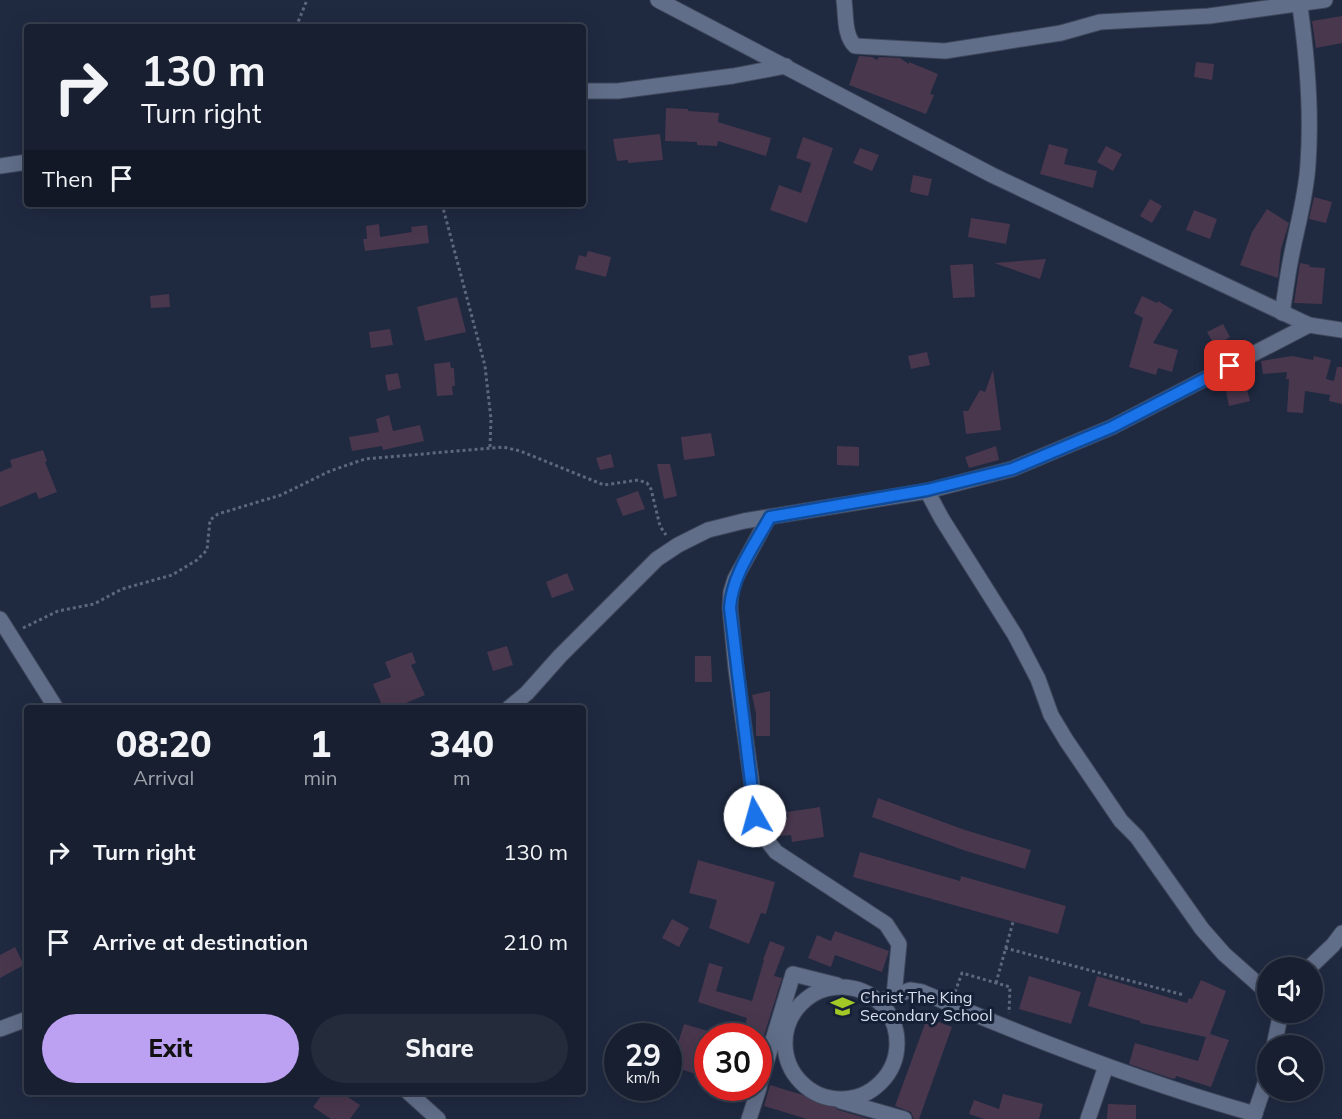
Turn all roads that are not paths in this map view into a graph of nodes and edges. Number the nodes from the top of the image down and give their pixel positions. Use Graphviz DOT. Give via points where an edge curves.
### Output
graph roads {
  1 [pos="658,0"];
  2 [pos="844,0"];
  3 [pos="1325,0"];
  4 [pos="1299,2"];
  5 [pos="786,66"];
  6 [pos="586,91"];
  7 [pos="24,162"];
  8 [pos="0,166"];
  9 [pos="1282,313"];
  10 [pos="1309,324"];
  11 [pos="1342,330"];
  12 [pos="927,490"];
  13 [pos="770,517"];
  14 [pos="0,618"];
  15 [pos="54,705"];
  16 [pos="512,705"];
  17 [pos="1342,933"];
  18 [pos="1321,957"];
  19 [pos="1257,983"];
  20 [pos="842,986"];
  21 [pos="894,996"];
  22 [pos="879,1002"];
  23 [pos="24,1020"];
  24 [pos="772,1027"];
  25 [pos="0,1029"];
  26 [pos="772,1047"];
  27 [pos="786,1052"];
  28 [pos="1106,1066"];
  29 [pos="411,1095"];
  30 [pos="832,1098"];
  31 [pos="755,1101"];
  32 [pos="1259,1101"];
  33 [pos="1254,1117"];
  34 [pos="438,1119"];
  35 [pos="749,1119"];
  36 [pos="901,1119"];
  37 [pos="1088,1119"];
  1 -- 5 [label="street"];
  2 -- 4 [label="street" via="849,34 855,46 945,51 1061,33 1100,22 1209,16"];
  3 -- 4 [label="street"];
  4 -- 9 [label="street" via="1309,98 1308,164"];
  5 -- 6 [label="street" via="618,91"];
  5 -- 9 [label="street" via="992,175"];
  7 -- 8 [label="street"];
  9 -- 10 [label="street"];
  10 -- 11 [label="street"];
  10 -- 12 [label="street" via="1112,427 1012,469"];
  12 -- 13 [label="street"];
  12 -- 19 [label="street" via="1015,634 1065,740 1202,929"];
  13 -- 16 [label="street" via="708,530 657,559"];
  13 -- 21 [label="street" via="735,579 730,608 758,830 776,852 886,924 899,944"];
  14 -- 15 [label="street"];
  17 -- 18 [label="street"];
  20 -- 22 [label="street" via="857,989"];
  20 -- 24 [label="street" via="793,974"];
  20 -- 27 [label="street" via="812,994 800,1004 786,1030"];
  21 -- 22 [label="street"];
  21 -- 28 [label="street" via="910,990 922,992"];
  22 -- 30 [label="street" via="896,1032 894,1063 876,1087 862,1095"];
  23 -- 25 [label="street"];
  26 -- 27 [label="street"];
  27 -- 30 [label="street" via="794,1074 805,1086"];
  28 -- 33 [label="street"];
  28 -- 37 [label="street"];
  29 -- 34 [label="street"];
  30 -- 36 [label="street"];
  31 -- 35 [label="street"];
  32 -- 33 [label="street"];
}
